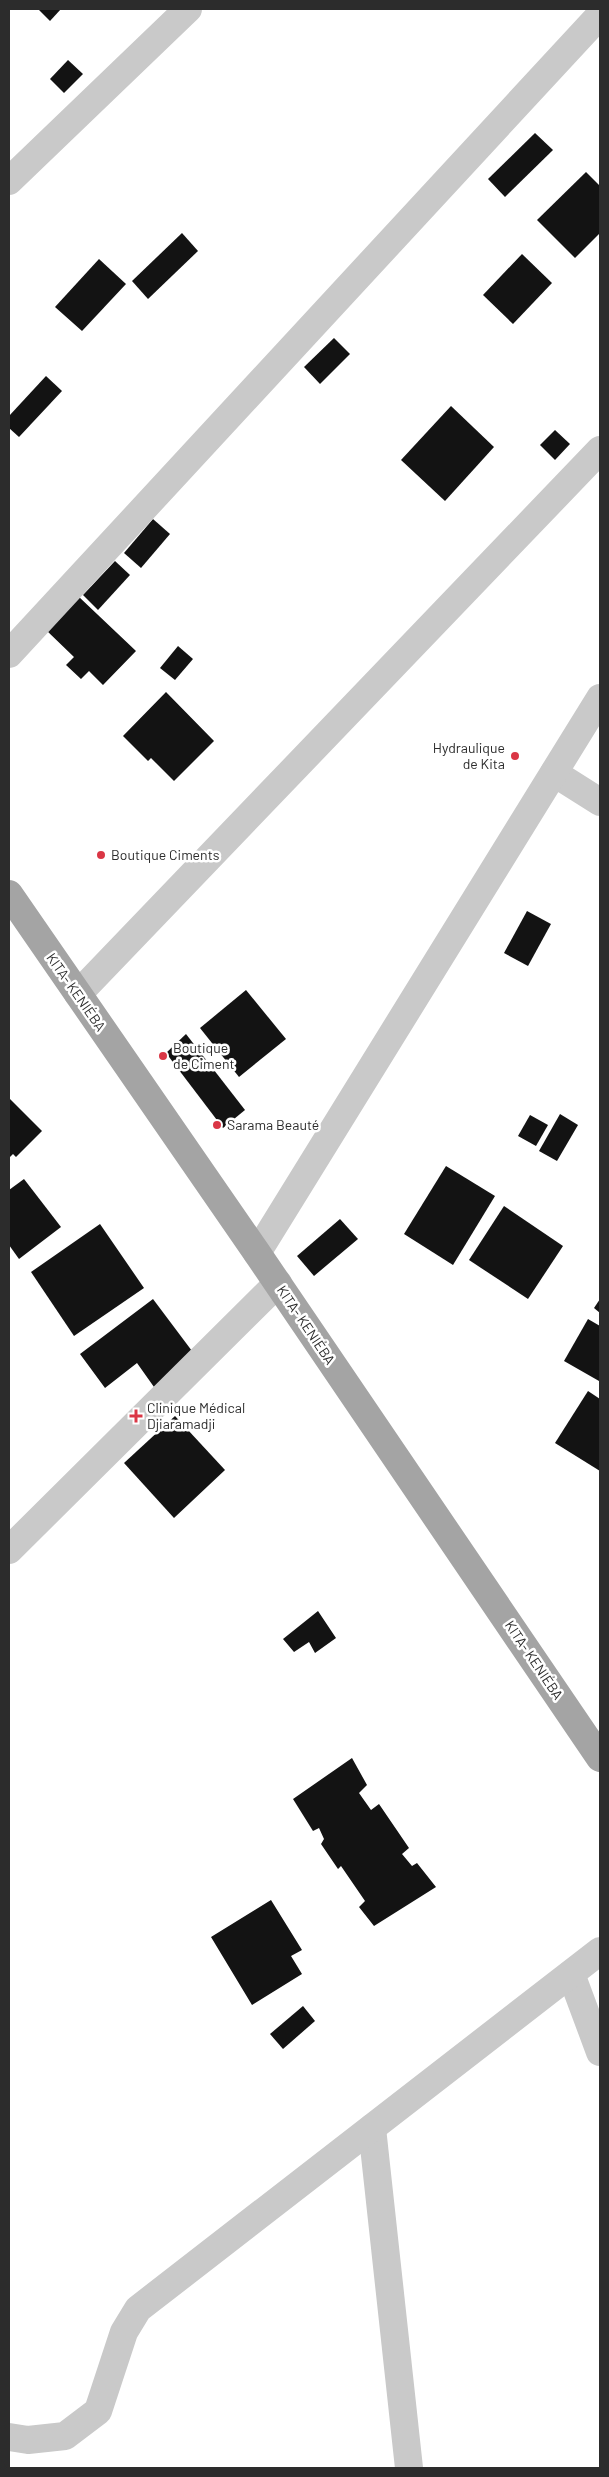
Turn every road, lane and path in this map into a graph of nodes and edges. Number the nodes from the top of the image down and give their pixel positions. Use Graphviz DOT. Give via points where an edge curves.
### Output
graph roads {
  1 [pos="188,9"];
  2 [pos="600,14"];
  3 [pos="9,181"];
  4 [pos="600,450"];
  5 [pos="9,654"];
  6 [pos="600,698"];
  7 [pos="554,773"];
  8 [pos="600,802"];
  9 [pos="9,894"];
  10 [pos="78,994"];
  11 [pos="258,1252"];
  12 [pos="278,1283"];
  13 [pos="12,1538"];
  14 [pos="600,1758"];
  15 [pos="600,1951"];
  16 [pos="571,1974"];
  17 [pos="600,2052"];
  18 [pos="372,2128"];
  19 [pos="9,2437"];
  20 [pos="409,2468"];
  1 -- 3 [label="street"];
  2 -- 5 [label="street"];
  4 -- 10 [label="street"];
  6 -- 7 [label="street"];
  7 -- 8 [label="street"];
  7 -- 11 [label="street"];
  9 -- 10 [label="main road, KITA- KENIÉBA"];
  10 -- 11 [label="main road, KITA- KENIÉBA"];
  11 -- 12 [label="main road, KITA- KENIÉBA"];
  12 -- 13 [label="street"];
  12 -- 14 [label="main road, KITA- KENIÉBA"];
  15 -- 16 [label="street"];
  16 -- 17 [label="street"];
  16 -- 18 [label="street"];
  18 -- 19 [label="street" via="138,2309 124,2332 98,2411 65,2436 28,2440"];
  18 -- 20 [label="street"];
}
